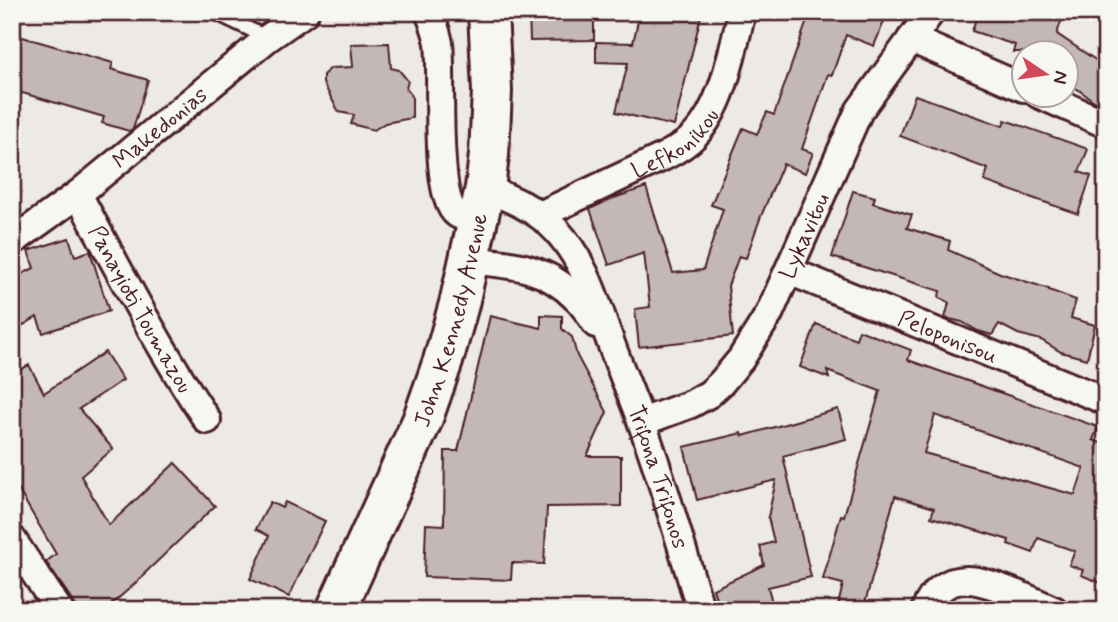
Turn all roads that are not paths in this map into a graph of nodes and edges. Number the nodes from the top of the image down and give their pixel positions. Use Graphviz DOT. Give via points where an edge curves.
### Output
graph roads {
  1 [pos="214,12"];
  2 [pos="305,12"];
  3 [pos="429,12"];
  4 [pos="488,12"];
  5 [pos="742,12"];
  6 [pos="931,12"];
  7 [pos="268,38"];
  8 [pos="911,39"];
  9 [pos="1010,82"];
  10 [pos="1070,108"];
  11 [pos="1106,124"];
  12 [pos="78,194"];
  13 [pos="482,202"];
  14 [pos="540,215"];
  15 [pos="12,242"];
  16 [pos="469,260"];
  17 [pos="789,271"];
  18 [pos="611,345"];
  19 [pos="1106,401"];
  20 [pos="207,420"];
  21 [pos="642,422"];
  22 [pos="12,539"];
  23 [pos="59,610"];
  24 [pos="336,610"];
  25 [pos="701,610"];
  26 [pos="925,610"];
  27 [pos="1054,610"];
  1 -- 7 [label="lane"];
  2 -- 7 [label="street, Makedonias"];
  3 -- 13 [label="street" via="438,41 447,197 451,208 464,216"];
  4 -- 13 [label="main road, John Kennedy Avenue" via="492,91"];
  5 -- 14 [label="street, Lefkonikou" via="717,99 696,134 663,157"];
  6 -- 8 [label="street, Lykavitou"];
  7 -- 12 [label="street, Makedonias"];
  8 -- 9 [label="street"];
  8 -- 17 [label="street, Lykavitou" via="859,111"];
  10 -- 11 [label="street"];
  12 -- 15 [label="street, Makedonias"];
  12 -- 20 [label="street, Panayioti Toumazou" via="172,366"];
  13 -- 14 [label="street, Trifona Trifonos" via="521,203"];
  13 -- 16 [label="main road, John Kennedy Avenue"];
  14 -- 18 [label="street, Trifona Trifonos" via="575,255"];
  16 -- 18 [label="street, Trifona Trifonos" via="510,264 545,275 578,299"];
  16 -- 24 [label="main road, John Kennedy Avenue" via="422,421"];
  17 -- 19 [label="street, Peloponisou"];
  17 -- 21 [label="street, Lykavitou" via="769,314 721,383 691,404"];
  18 -- 21 [label="street, Trifona Trifonos"];
  21 -- 25 [label="street, Trifona Trifonos"];
  22 -- 23 [label="street"];
  26 -- 27 [label="street" via="940,588 962,580 997,587"];
}
